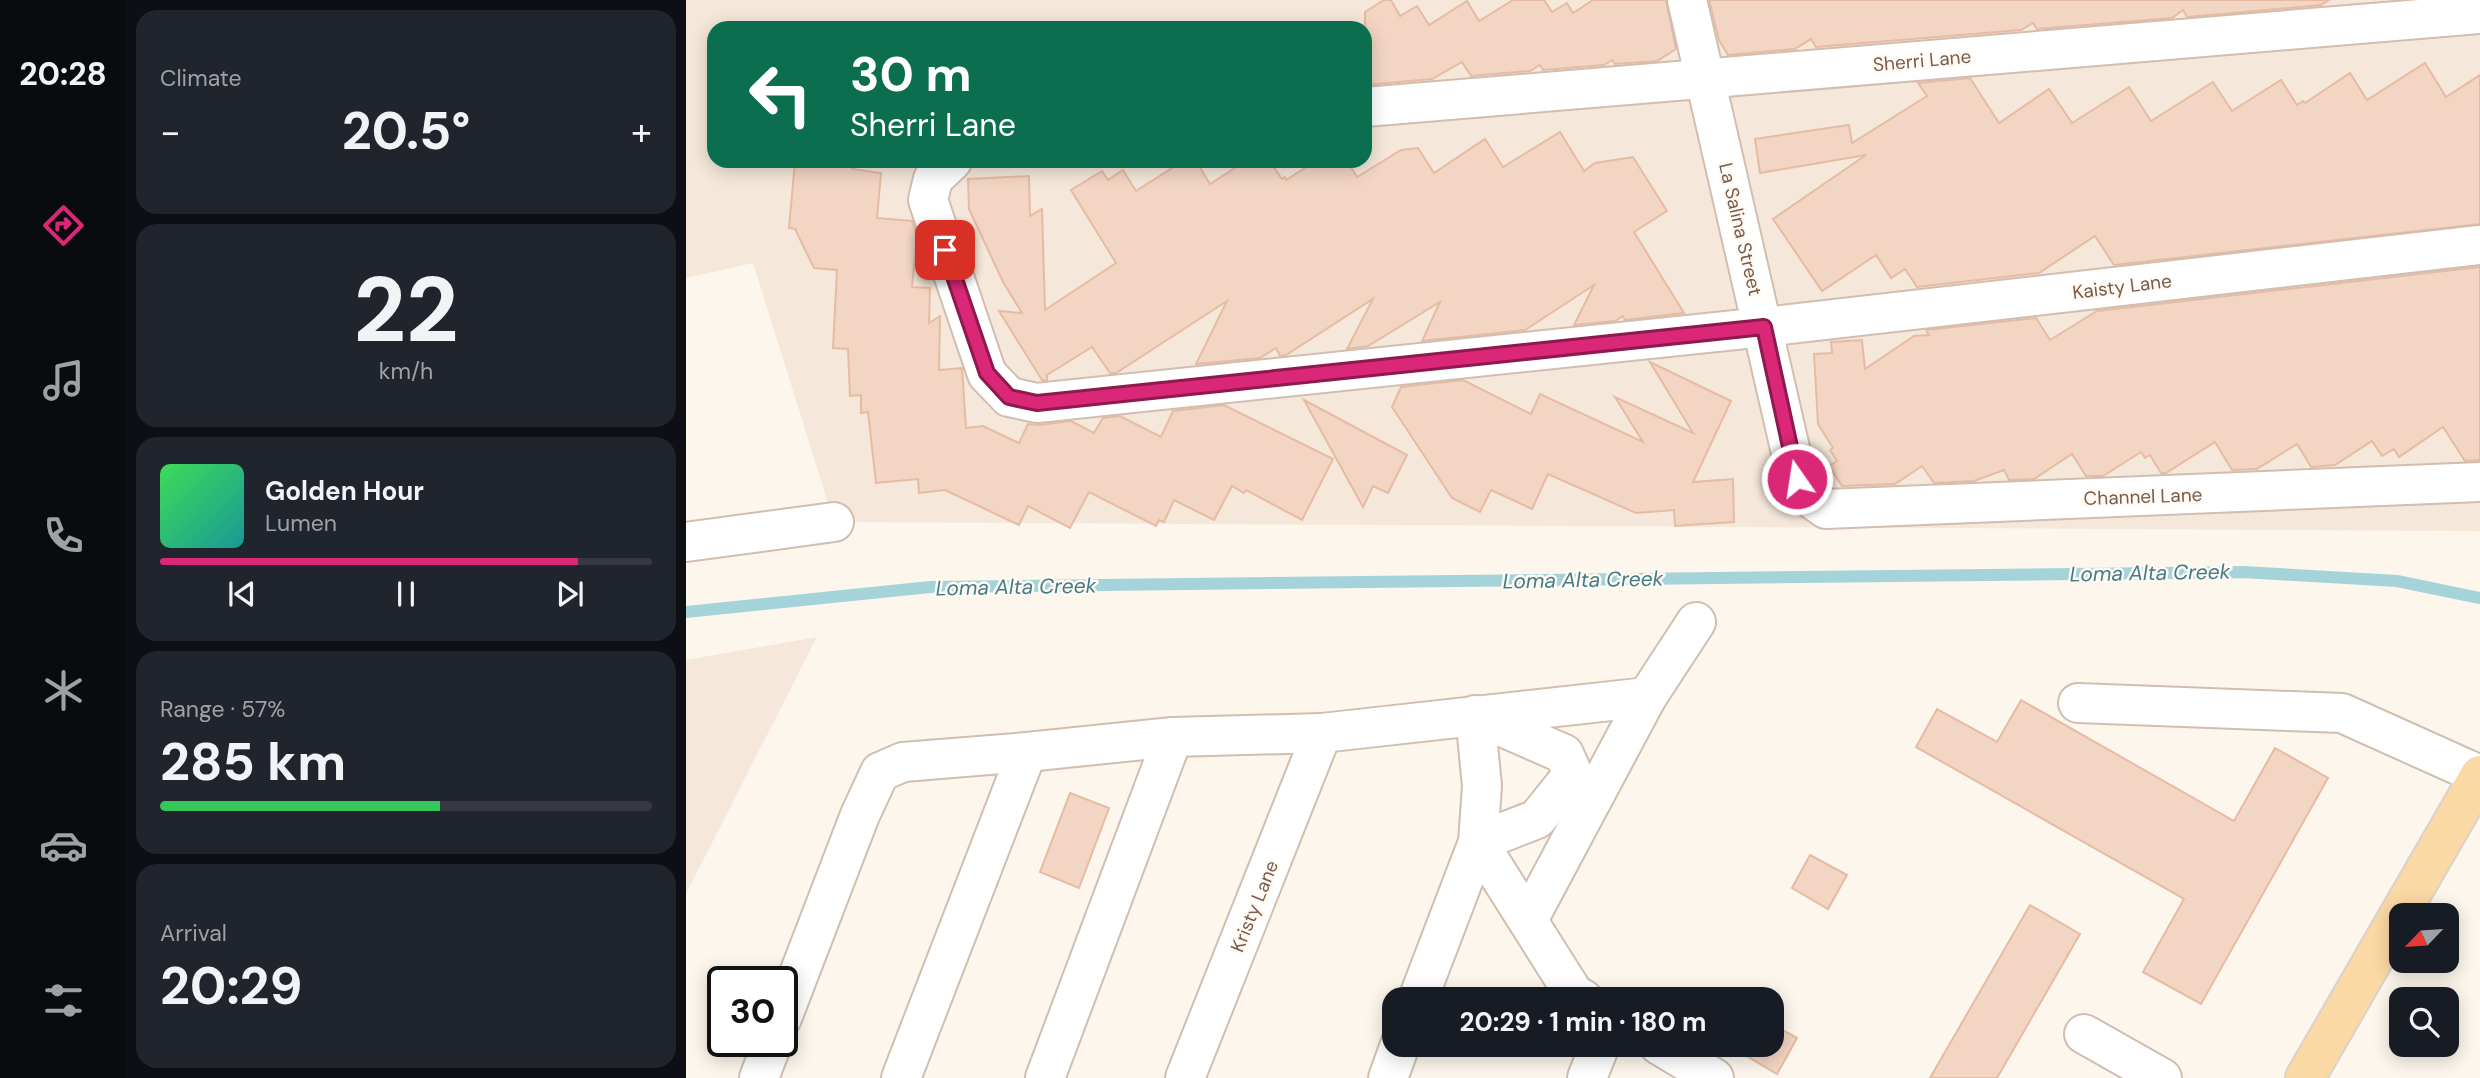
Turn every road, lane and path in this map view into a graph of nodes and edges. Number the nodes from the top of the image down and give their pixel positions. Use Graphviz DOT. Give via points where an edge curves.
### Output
graph roads {
  1 [pos="1687,0"];
  2 [pos="2480,14"];
  3 [pos="1704,78"];
  4 [pos="1372,106"];
  5 [pos="945,168"];
  6 [pos="2480,245"];
  7 [pos="1764,327"];
  8 [pos="2480,482"];
  9 [pos="1809,497"];
  10 [pos="834,522"];
  11 [pos="686,542"];
  12 [pos="1696,622"];
  13 [pos="1647,697"];
  14 [pos="2078,703"];
  15 [pos="1475,715"];
  16 [pos="1322,733"];
  17 [pos="1173,737"];
  18 [pos="1027,752"];
  19 [pos="2480,775"];
  20 [pos="1478,842"];
  21 [pos="1528,920"];
  22 [pos="798,976"];
  23 [pos="1423,987"];
  24 [pos="1572,987"];
  25 [pos="2084,1034"];
  26 [pos="767,1057"];
  27 [pos="1396,1057"];
  28 [pos="1595,1057"];
  29 [pos="1679,1057"];
  30 [pos="759,1078"];
  31 [pos="901,1078"];
  32 [pos="1045,1078"];
  33 [pos="1185,1078"];
  34 [pos="1388,1078"];
  35 [pos="1587,1078"];
  36 [pos="1714,1078"];
  37 [pos="2162,1078"];
  38 [pos="2305,1078"];
  1 -- 3 [label="street, La Salina Street"];
  2 -- 3 [label="street, Sherri Lane"];
  3 -- 4 [label="street, Sherri Lane"];
  3 -- 7 [label="street, La Salina Street"];
  5 -- 7 [label="street" via="933,179 928,200 987,373 1009,397 1037,403"];
  6 -- 7 [label="street, Kaisty Lane"];
  7 -- 9 [label="street, La Salina Street" via="1797,479"];
  8 -- 9 [label="street, Channel Lane" via="1826,509"];
  10 -- 11 [label="street"];
  12 -- 13 [label="street"];
  13 -- 15 [label="street"];
  13 -- 21 [label="street"];
  14 -- 19 [label="street" via="2342,713"];
  15 -- 16 [label="street"];
  15 -- 20 [label="street" via="1482,786"];
  15 -- 20 [label="street" via="1564,754 1573,774 1537,820"];
  16 -- 17 [label="street"];
  16 -- 33 [label="street, Kristy Lane"];
  17 -- 18 [label="street"];
  17 -- 32 [label="street"];
  18 -- 22 [label="street" via="903,762 880,772"];
  18 -- 31 [label="street"];
  19 -- 38 [label="main road"];
  20 -- 21 [label="street"];
  20 -- 23 [label="street"];
  21 -- 24 [label="street"];
  25 -- 37 [label="street"];
  26 -- 30 [label="street"];
  27 -- 34 [label="street"];
  28 -- 35 [label="street"];
  29 -- 36 [label="street"];
}
